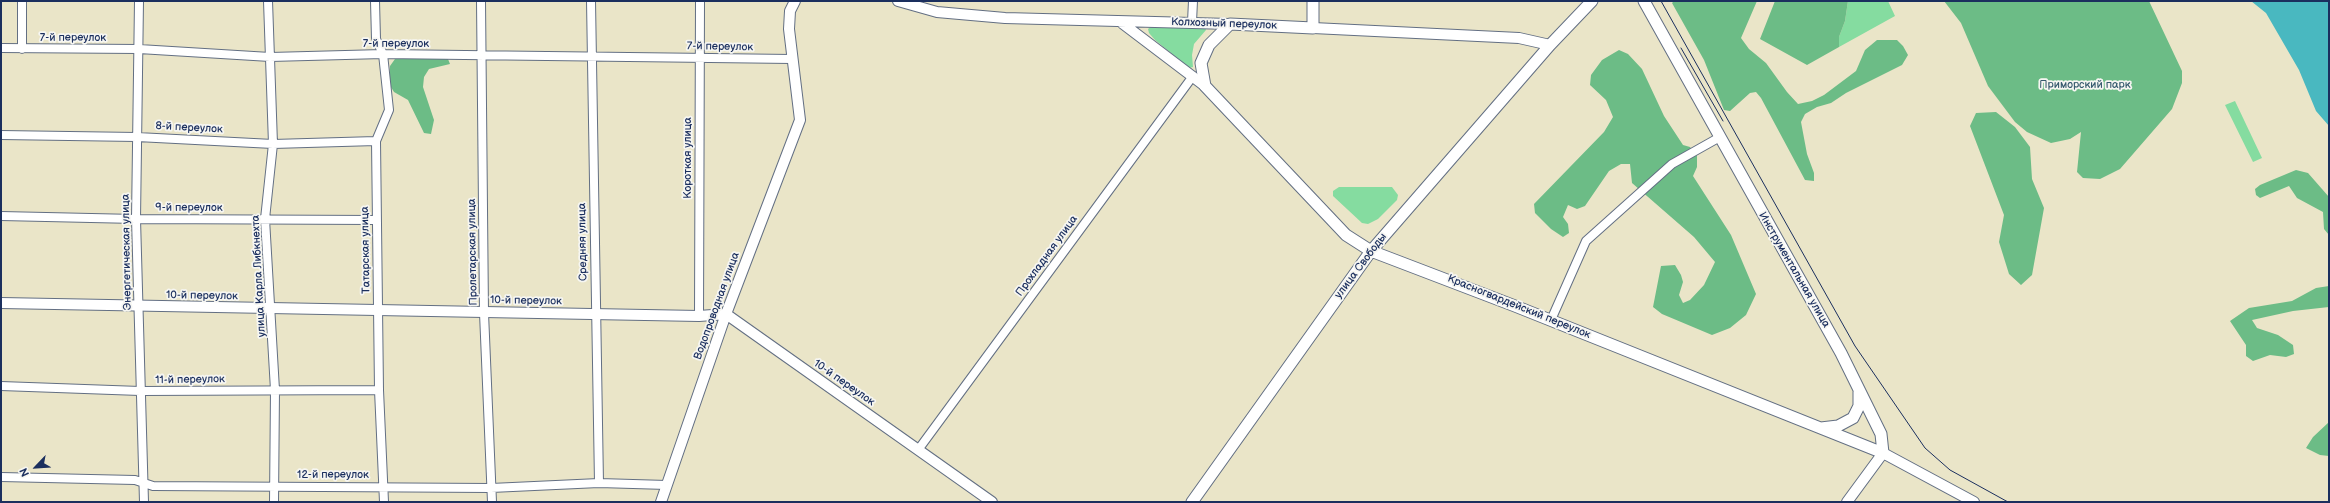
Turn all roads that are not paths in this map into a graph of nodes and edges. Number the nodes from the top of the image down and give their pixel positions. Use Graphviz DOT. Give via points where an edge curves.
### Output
graph roads {
  1 [pos="22,1"];
  2 [pos="139,1"];
  3 [pos="268,1"];
  4 [pos="375,1"];
  5 [pos="481,1"];
  6 [pos="591,1"];
  7 [pos="700,1"];
  8 [pos="795,1"];
  9 [pos="898,1"];
  10 [pos="1193,1"];
  11 [pos="1313,1"];
  12 [pos="1592,1"];
  13 [pos="1644,1"];
  14 [pos="1122,22"];
  15 [pos="1192,22"];
  16 [pos="1230,24"];
  17 [pos="1313,28"];
  18 [pos="1550,45"];
  19 [pos="1,48"];
  20 [pos="22,49"];
  21 [pos="139,49"];
  22 [pos="383,54"];
  23 [pos="481,55"];
  24 [pos="592,56"];
  25 [pos="270,57"];
  26 [pos="699,57"];
  27 [pos="792,58"];
  28 [pos="1192,76"];
  29 [pos="1205,86"];
  30 [pos="1,135"];
  31 [pos="137,137"];
  32 [pos="1720,137"];
  33 [pos="376,141"];
  34 [pos="273,144"];
  35 [pos="1,216"];
  36 [pos="136,219"];
  37 [pos="265,219"];
  38 [pos="377,220"];
  39 [pos="1371,251"];
  40 [pos="1,303"];
  41 [pos="139,307"];
  42 [pos="272,308"];
  43 [pos="378,311"];
  44 [pos="484,313"];
  45 [pos="595,314"];
  46 [pos="726,314"];
  47 [pos="699,316"];
  48 [pos="1551,320"];
  49 [pos="1,386"];
  50 [pos="275,390"];
  51 [pos="379,390"];
  52 [pos="1859,390"];
  53 [pos="140,391"];
  54 [pos="1821,428"];
  55 [pos="918,450"];
  56 [pos="1883,453"];
  57 [pos="1,477"];
  58 [pos="144,482"];
  59 [pos="599,483"];
  60 [pos="666,485"];
  61 [pos="274,486"];
  62 [pos="384,486"];
  63 [pos="492,488"];
  64 [pos="144,502"];
  65 [pos="274,502"];
  66 [pos="384,502"];
  67 [pos="492,502"];
  68 [pos="661,502"];
  69 [pos="992,502"];
  70 [pos="1192,502"];
  71 [pos="1847,502"];
  72 [pos="1974,502"];
  1 -- 20 [label="street"];
  2 -- 21 [label="street, Энергетическая улица"];
  3 -- 25 [label="street, улица Карла Либкнехта"];
  4 -- 22 [label="street, Татарская улица" via="376,39"];
  5 -- 23 [label="street, Пролетарская улица"];
  6 -- 24 [label="street, Средняя улица"];
  7 -- 26 [label="street, Короткая улица"];
  8 -- 27 [label="street" via="790,11 789,23"];
  9 -- 14 [label="street, Колхозный переулок" via="937,12 1005,18"];
  10 -- 15 [label="street"];
  11 -- 17 [label="main road"];
  12 -- 18 [label="main road, улица Свободы"];
  13 -- 32 [label="main road, Инструментальная улица"];
  14 -- 15 [label="street, Колхозный переулок"];
  14 -- 28 [label="street, Красногвардейский переулок"];
  15 -- 16 [label="street, Колхозный переулок"];
  16 -- 17 [label="main road, Колхозный переулок"];
  16 -- 29 [label="main road" via="1209,45 1201,63"];
  17 -- 18 [label="street, Колхозный переулок" via="1519,38"];
  18 -- 39 [label="main road, улица Свободы"];
  19 -- 20 [label="street, 7-й переулок"];
  20 -- 21 [label="street, 7-й переулок"];
  21 -- 25 [label="street, 7-й переулок"];
  21 -- 31 [label="street, Энергетическая улица"];
  22 -- 23 [label="street, 7-й переулок"];
  22 -- 25 [label="street, 7-й переулок"];
  22 -- 33 [label="street, Татарская улица" via="389,110"];
  23 -- 24 [label="street, 7-й переулок"];
  23 -- 44 [label="street, Пролетарская улица"];
  24 -- 26 [label="street, 7-й переулок"];
  24 -- 45 [label="street, Средняя улица"];
  25 -- 34 [label="street, улица Карла Либкнехта"];
  26 -- 27 [label="street, 7-й переулок"];
  26 -- 47 [label="street, Короткая улица"];
  27 -- 46 [label="street, Водопроводная улица" via="800,120"];
  28 -- 29 [label="street, Красногвардейский переулок"];
  28 -- 55 [label="street, Прохладная улица"];
  29 -- 39 [label="main road, Красногвардейский переулок" via="1346,235"];
  30 -- 31 [label="street, 8-й переулок"];
  31 -- 34 [label="street, 8-й переулок"];
  31 -- 36 [label="street, Энергетическая улица"];
  32 -- 48 [label="street" via="1672,164 1586,241"];
  32 -- 52 [label="main road, Инструментальная улица" via="1834,340"];
  33 -- 34 [label="street, 8-й переулок"];
  33 -- 38 [label="street, Татарская улица"];
  34 -- 37 [label="street, улица Карла Либкнехта"];
  35 -- 36 [label="street, 9-й переулок"];
  36 -- 37 [label="street, 9-й переулок"];
  36 -- 41 [label="street, Энергетическая улица"];
  37 -- 38 [label="street, 9-й переулок"];
  37 -- 42 [label="street, улица Карла Либкнехта"];
  38 -- 43 [label="street, Татарская улица"];
  39 -- 48 [label="main road, Красногвардейский переулок"];
  39 -- 70 [label="main road, улица Свободы"];
  40 -- 41 [label="street, 10-й переулок"];
  41 -- 42 [label="street, 10-й переулок"];
  41 -- 53 [label="street, Энергетическая улица"];
  42 -- 43 [label="street, 10-й переулок"];
  42 -- 50 [label="street, улица Карла Либкнехта"];
  43 -- 44 [label="street, 10-й переулок"];
  43 -- 51 [label="street, Татарская улица"];
  44 -- 45 [label="street, 10-й переулок"];
  44 -- 63 [label="street, Пролетарская улица"];
  45 -- 47 [label="street, 10-й переулок"];
  45 -- 59 [label="street, Средняя улица"];
  46 -- 47 [label="street, 10-й переулок"];
  46 -- 55 [label="street, 10-й переулок"];
  46 -- 60 [label="street, Водопроводная улица"];
  48 -- 54 [label="main road, Красногвардейский переулок"];
  49 -- 53 [label="street, 11-й переулок"];
  50 -- 51 [label="street, 11-й переулок"];
  50 -- 53 [label="street, 11-й переулок"];
  50 -- 61 [label="street, улица Карла Либкнехта"];
  51 -- 62 [label="street, Татарская улица"];
  52 -- 54 [label="main road" via="1859,406 1853,418 1838,426"];
  52 -- 56 [label="main road, Инструментальная улица" via="1881,434"];
  53 -- 58 [label="street, Энергетическая улица"];
  54 -- 56 [label="main road, Красногвардейский переулок"];
  55 -- 69 [label="street, 10-й переулок"];
  56 -- 71 [label="street"];
  56 -- 72 [label="street"];
  57 -- 58 [label="street, 12-й переулок"];
  58 -- 61 [label="street, 12-й переулок" via="153,486"];
  58 -- 64 [label="street, Энергетическая улица"];
  59 -- 60 [label="street, 12-й переулок"];
  59 -- 63 [label="street, 12-й переулок"];
  60 -- 68 [label="street, Водопроводная улица"];
  61 -- 62 [label="street, 12-й переулок"];
  61 -- 65 [label="street, улица Карла Либкнехта"];
  62 -- 63 [label="street, 12-й переулок"];
  62 -- 66 [label="street, Татарская улица"];
  63 -- 67 [label="street, Пролетарская улица"];
}
